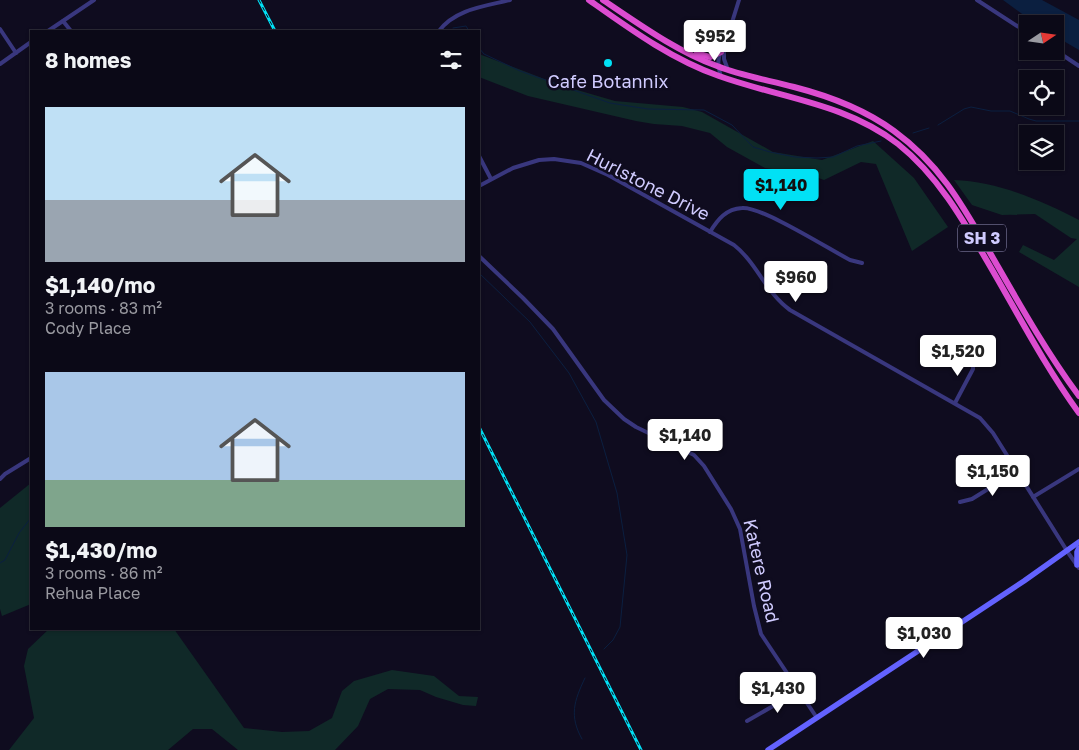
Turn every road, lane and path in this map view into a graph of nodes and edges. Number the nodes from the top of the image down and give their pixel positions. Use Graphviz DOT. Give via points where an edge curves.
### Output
graph roads {
  1 [pos="94,0"];
  2 [pos="510,0"];
  3 [pos="588,0"];
  4 [pos="603,0"];
  5 [pos="739,0"];
  6 [pos="977,0"];
  7 [pos="63,21"];
  8 [pos="1019,27"];
  9 [pos="0,29"];
  10 [pos="50,30"];
  11 [pos="70,30"];
  12 [pos="440,30"];
  13 [pos="668,42"];
  14 [pos="30,43"];
  15 [pos="722,50"];
  16 [pos="16,53"];
  17 [pos="1064,56"];
  18 [pos="0,64"];
  19 [pos="1079,66"];
  20 [pos="718,67"];
  21 [pos="728,70"];
  22 [pos="721,77"];
  23 [pos="480,158"];
  24 [pos="492,179"];
  25 [pos="480,185"];
  26 [pos="710,232"];
  27 [pos="480,257"];
  28 [pos="862,263"];
  29 [pos="973,353"];
  30 [pos="1079,396"];
  31 [pos="955,402"];
  32 [pos="1079,413"];
  33 [pos="30,459"];
  34 [pos="1079,469"];
  35 [pos="1017,471"];
  36 [pos="0,479"];
  37 [pos="1034,497"];
  38 [pos="960,502"];
  39 [pos="1079,542"];
  40 [pos="1079,548"];
  41 [pos="1066,550"];
  42 [pos="1078,566"];
  43 [pos="799,691"];
  44 [pos="817,718"];
  45 [pos="748,721"];
  46 [pos="768,750"];
  1 -- 7 [label="street"];
  2 -- 12 [label="street" via="461,14"];
  3 -- 22 [label="highway, SH 3" via="672,55"];
  4 -- 13 [label="highway, SH 3"];
  5 -- 15 [label="street"];
  6 -- 8 [label="street"];
  7 -- 10 [label="street"];
  7 -- 11 [label="street"];
  9 -- 16 [label="street"];
  13 -- 15 [label="highway" via="706,57"];
  13 -- 20 [label="highway, SH 3"];
  14 -- 16 [label="street"];
  15 -- 20 [label="street"];
  15 -- 21 [label="street"];
  16 -- 18 [label="street"];
  17 -- 19 [label="street"];
  20 -- 21 [label="highway, SH 3"];
  20 -- 22 [label="street"];
  21 -- 30 [label="highway, SH 3" via="844,103 884,124 920,152 957,195 1026,314"];
  22 -- 32 [label="highway, SH 3" via="816,103 849,116 888,137 922,166 960,216"];
  23 -- 24 [label="street"];
  24 -- 25 [label="street, Hurlstone Drive"];
  24 -- 26 [label="street, Hurlstone Drive" via="539,160 582,163"];
  26 -- 28 [label="street" via="721,216 735,209 751,208 850,260"];
  26 -- 31 [label="street, Hurlstone Drive" via="742,251 778,301 790,310"];
  27 -- 43 [label="street, Katere Road" via="552,329 614,410 636,427 694,455 704,466 740,529 759,627"];
  29 -- 31 [label="street" via="973,369"];
  31 -- 35 [label="street, Hurlstone Drive" via="985,422"];
  33 -- 36 [label="street"];
  34 -- 37 [label="street"];
  35 -- 37 [label="street, Hurlstone Drive"];
  35 -- 38 [label="street" via="972,500"];
  37 -- 41 [label="street, Hurlstone Drive"];
  39 -- 41 [label="main road"];
  40 -- 42 [label="main road"];
  41 -- 42 [label="street, Hurlstone Drive"];
  41 -- 44 [label="main road"];
  43 -- 44 [label="street, Katere Road"];
  43 -- 45 [label="street"];
  44 -- 46 [label="main road"];
}
